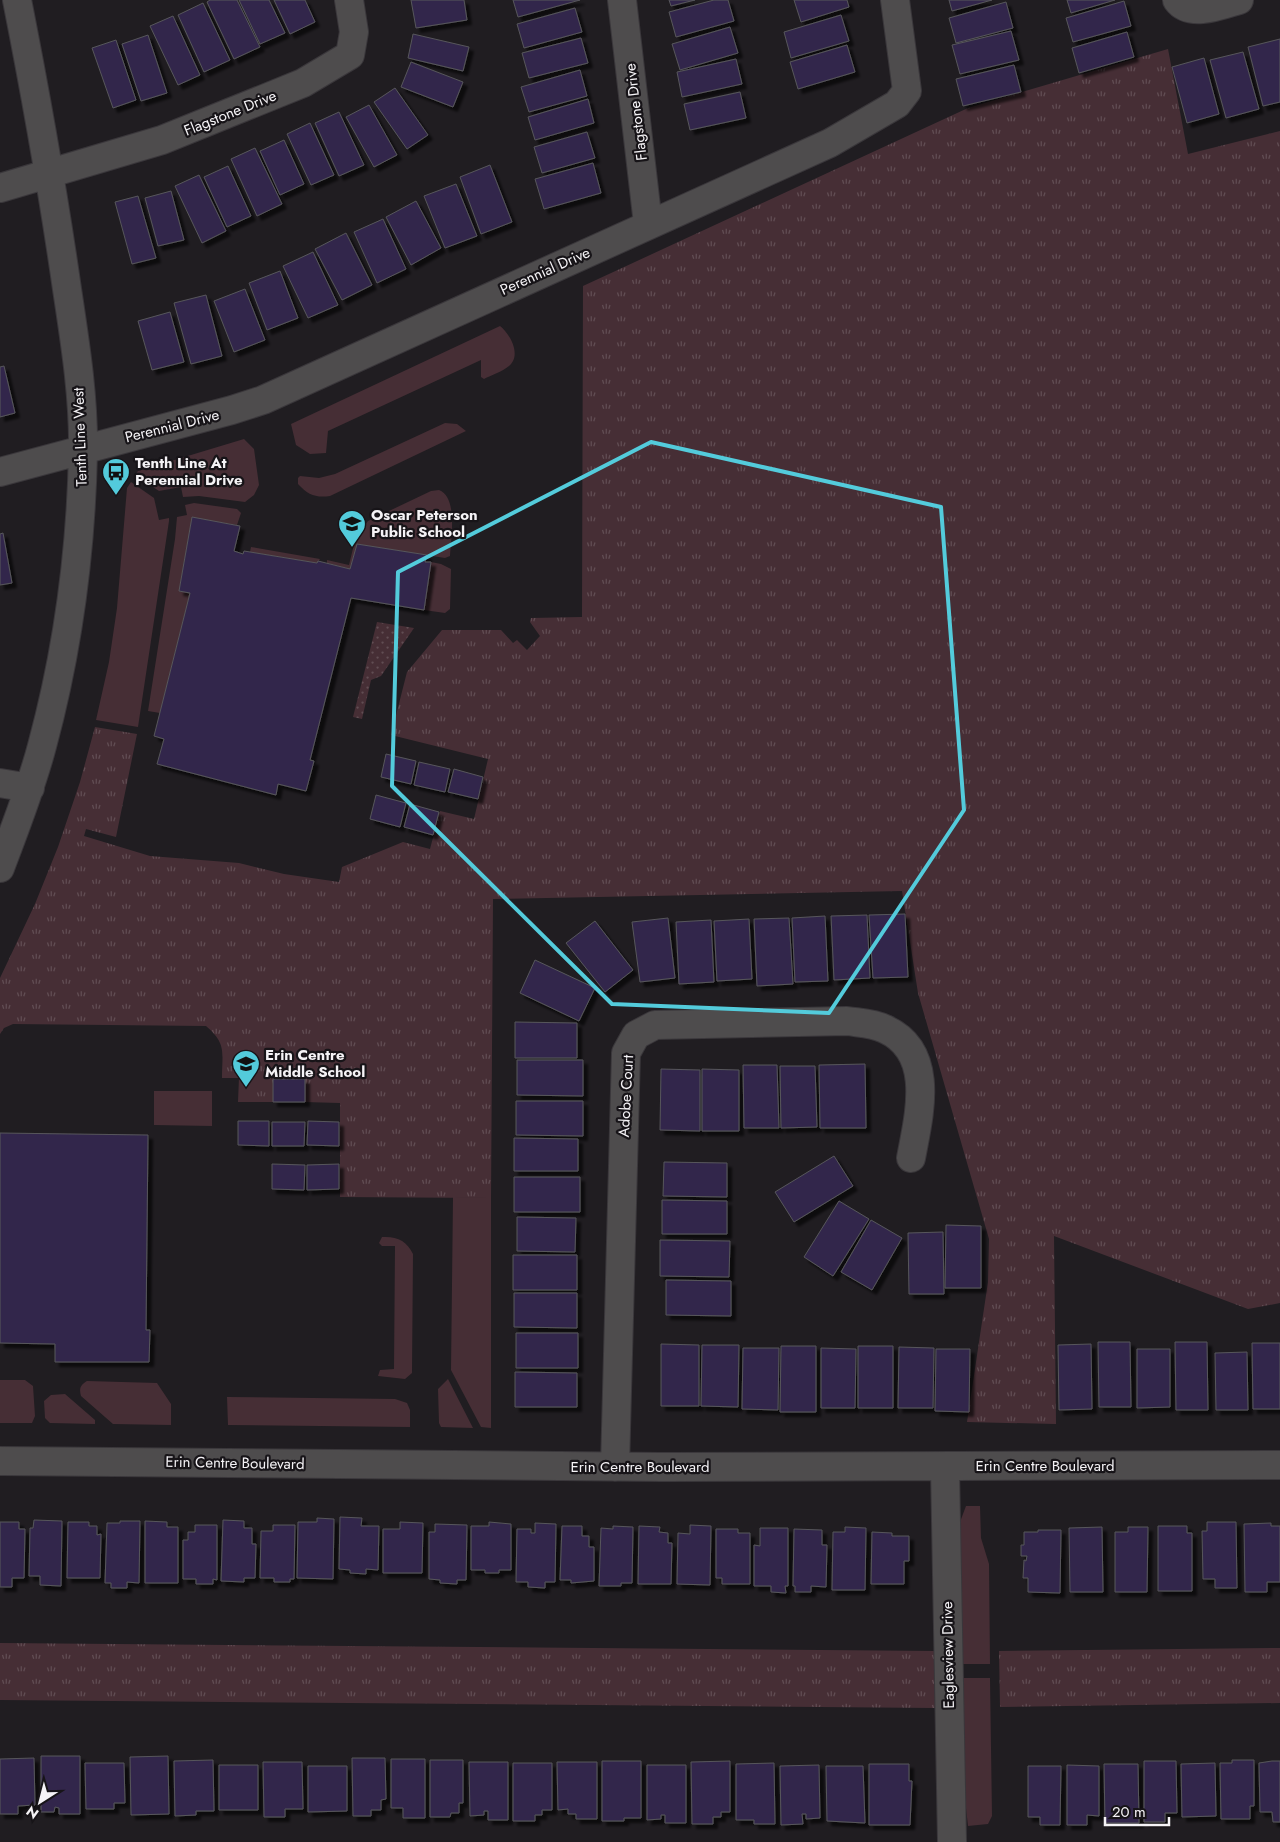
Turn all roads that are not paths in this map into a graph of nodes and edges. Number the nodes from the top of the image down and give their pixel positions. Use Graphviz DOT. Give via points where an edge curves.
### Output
graph roads {
  1 [pos="17,0"];
  2 [pos="349,0"];
  3 [pos="622,0"];
  4 [pos="895,0"];
  5 [pos="1177,0"];
  6 [pos="1239,0"];
  7 [pos="51,174"];
  8 [pos="0,188"];
  9 [pos="648,224"];
  10 [pos="83,450"];
  11 [pos="0,472"];
  12 [pos="0,783"];
  13 [pos="30,788"];
  14 [pos="0,868"];
  15 [pos="911,1158"];
  16 [pos="0,1461"];
  17 [pos="1280,1465"];
  18 [pos="614,1467"];
  19 [pos="944,1468"];
  20 [pos="952,1842"];
  1 -- 7 [label="street, Tenth Line West"];
  2 -- 7 [label="street, Flagstone Drive" via="354,32 350,55 303,83 162,140"];
  3 -- 9 [label="street, Flagstone Drive"];
  4 -- 9 [label="street, Perennial Drive" via="907,91 897,104 830,143"];
  5 -- 6 [label="street" via="1196,10"];
  7 -- 8 [label="street, Flagstone Drive"];
  7 -- 10 [label="street, Tenth Line West" via="78,380"];
  9 -- 10 [label="street, Perennial Drive" via="262,400"];
  10 -- 11 [label="street, Perennial Drive"];
  10 -- 13 [label="street, Tenth Line West" via="80,526 71,615 57,689"];
  12 -- 13 [label="street"];
  13 -- 14 [label="street, Tenth Line West"];
  15 -- 18 [label="street, Adobe Court" via="920,1110 916,1058 899,1037 886,1029 847,1021 655,1025 636,1035 626,1053"];
  16 -- 18 [label="street, Erin Centre Boulevard"];
  17 -- 19 [label="street, Erin Centre Boulevard"];
  18 -- 19 [label="street, Erin Centre Boulevard"];
  19 -- 20 [label="street, Eaglesview Drive"];
}
